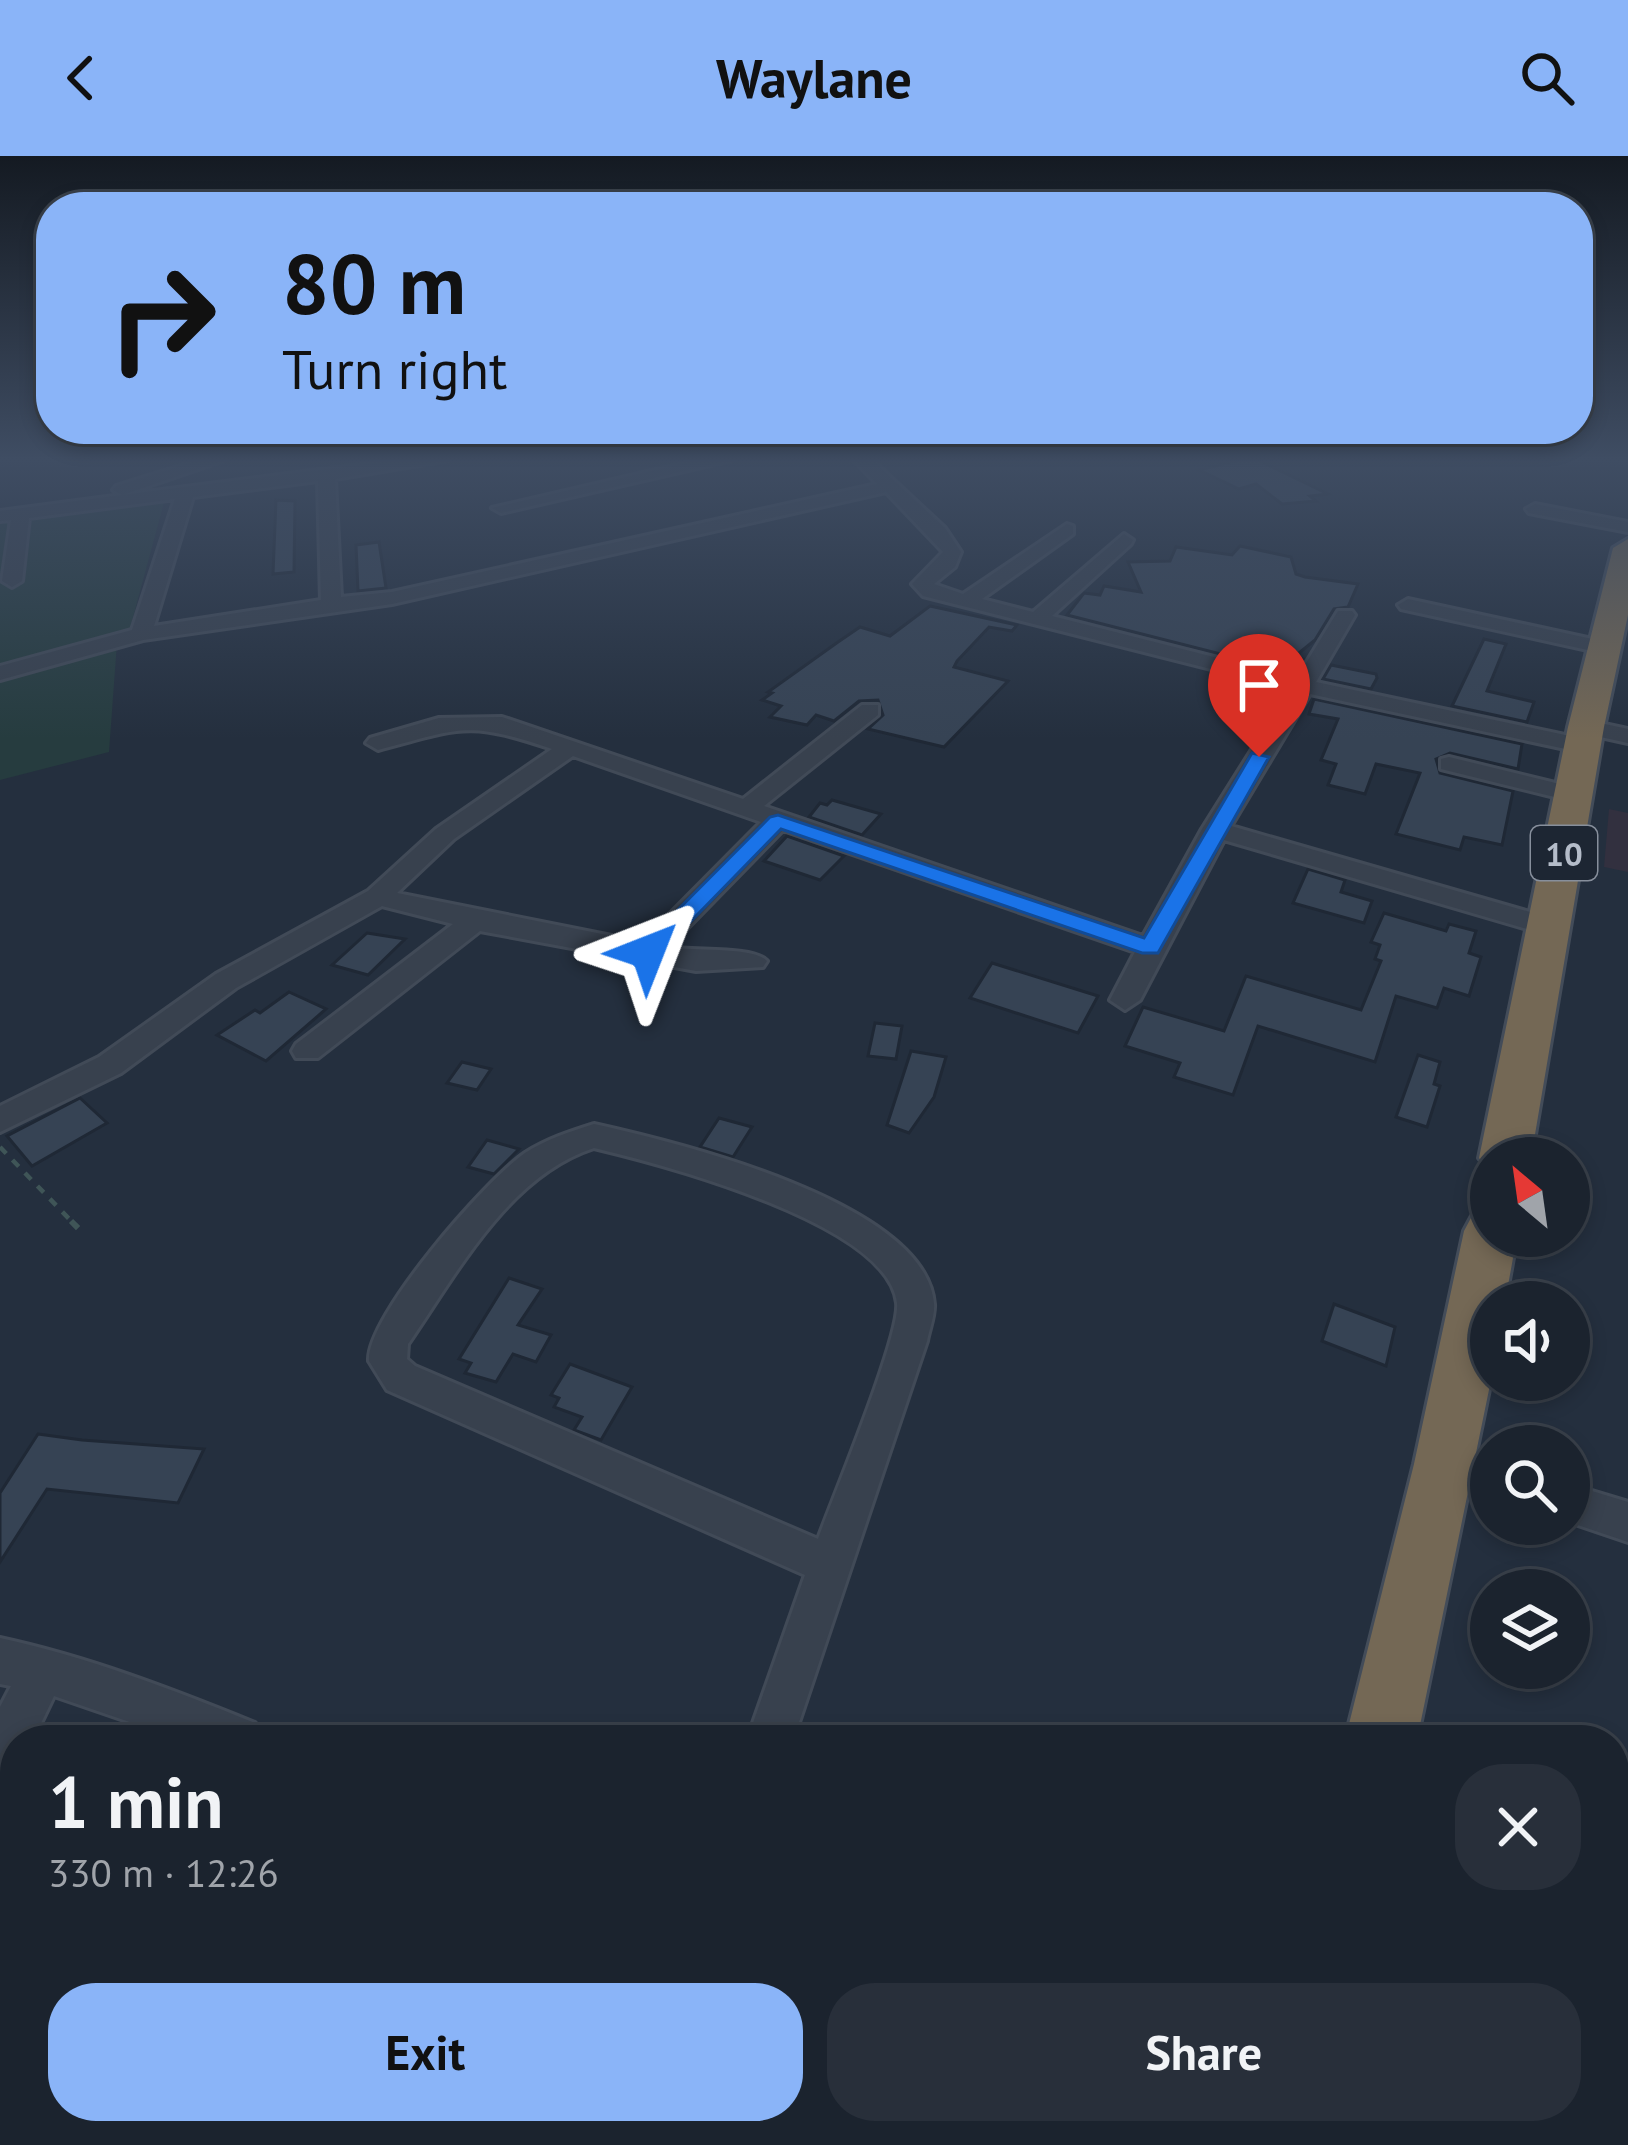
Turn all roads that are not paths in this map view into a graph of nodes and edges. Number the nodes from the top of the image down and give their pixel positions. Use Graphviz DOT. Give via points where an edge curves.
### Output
graph roads {
  1 [pos="11,553"];
  2 [pos="167,553"];
  3 [pos="332,553"];
  4 [pos="592,553"];
  5 [pos="952,553"];
  6 [pos="1035,553"];
  7 [pos="1110,553"];
  8 [pos="1626,568"];
  9 [pos="12,581"];
  10 [pos="964,603"];
  11 [pos="331,604"];
  12 [pos="1408,605"];
  13 [pos="1345,615"];
  14 [pos="1036,620"];
  15 [pos="141,634"];
  16 [pos="1616,642"];
  17 [pos="0,673"];
  18 [pos="1304,686"];
  19 [pos="871,710"];
  20 [pos="1628,736"];
  21 [pos="1585,737"];
  22 [pos="378,743"];
  23 [pos="568,749"];
  24 [pos="1449,764"];
  25 [pos="1575,796"];
  26 [pos="744,809"];
  27 [pos="778,821"];
  28 [pos="1215,829"];
  29 [pos="378,896"];
  30 [pos="475,921"];
  31 [pos="1551,927"];
  32 [pos="1150,948"];
  33 [pos="648,952"];
  34 [pos="753,962"];
  35 [pos="1125,1000"];
  36 [pos="307,1051"];
  37 [pos="0,1120"];
  38 [pos="1509,1137"];
  39 [pos="1489,1257"];
  40 [pos="1468,1472"];
  41 [pos="1590,1510"];
  42 [pos="1628,1522"];
  43 [pos="828,1564"];
  44 [pos="21,1665"];
  45 [pos="7,1725"];
  46 [pos="203,1725"];
  47 [pos="775,1725"];
  48 [pos="1387,1725"];
  1 -- 9 [label="street"];
  2 -- 15 [label="street"];
  3 -- 11 [label="street"];
  4 -- 11 [label="street"];
  5 -- 10 [label="street" via="922,589"];
  6 -- 10 [label="street"];
  7 -- 14 [label="street"];
  8 -- 16 [label="highway, 10"];
  10 -- 14 [label="street"];
  11 -- 15 [label="street"];
  12 -- 16 [label="street"];
  13 -- 18 [label="street"];
  14 -- 18 [label="street"];
  15 -- 17 [label="street"];
  16 -- 21 [label="highway, 10"];
  18 -- 21 [label="street"];
  18 -- 28 [label="street"];
  19 -- 26 [label="street"];
  20 -- 21 [label="street"];
  21 -- 25 [label="highway, 10"];
  22 -- 23 [label="street" via="473,719"];
  23 -- 26 [label="street"];
  23 -- 29 [label="street" via="445,834"];
  24 -- 25 [label="street"];
  25 -- 31 [label="highway, 10"];
  26 -- 27 [label="street"];
  27 -- 32 [label="street"];
  27 -- 33 [label="street"];
  28 -- 31 [label="street"];
  28 -- 32 [label="street"];
  29 -- 30 [label="street"];
  29 -- 37 [label="street" via="242,970 110,1065"];
  30 -- 33 [label="street"];
  30 -- 36 [label="street"];
  31 -- 38 [label="highway, 10"];
  32 -- 35 [label="street"];
  33 -- 34 [label="street"];
  39 -- 40 [label="highway"];
  40 -- 48 [label="highway"];
  41 -- 42 [label="street"];
  43 -- 43 [label="street" via="908,1341 916,1304 904,1276 889,1255 806,1200 594,1136 549,1151 511,1184 390,1339 390,1368"];
  43 -- 47 [label="street"];
  44 -- 45 [label="street"];
  44 -- 46 [label="street"];
}
